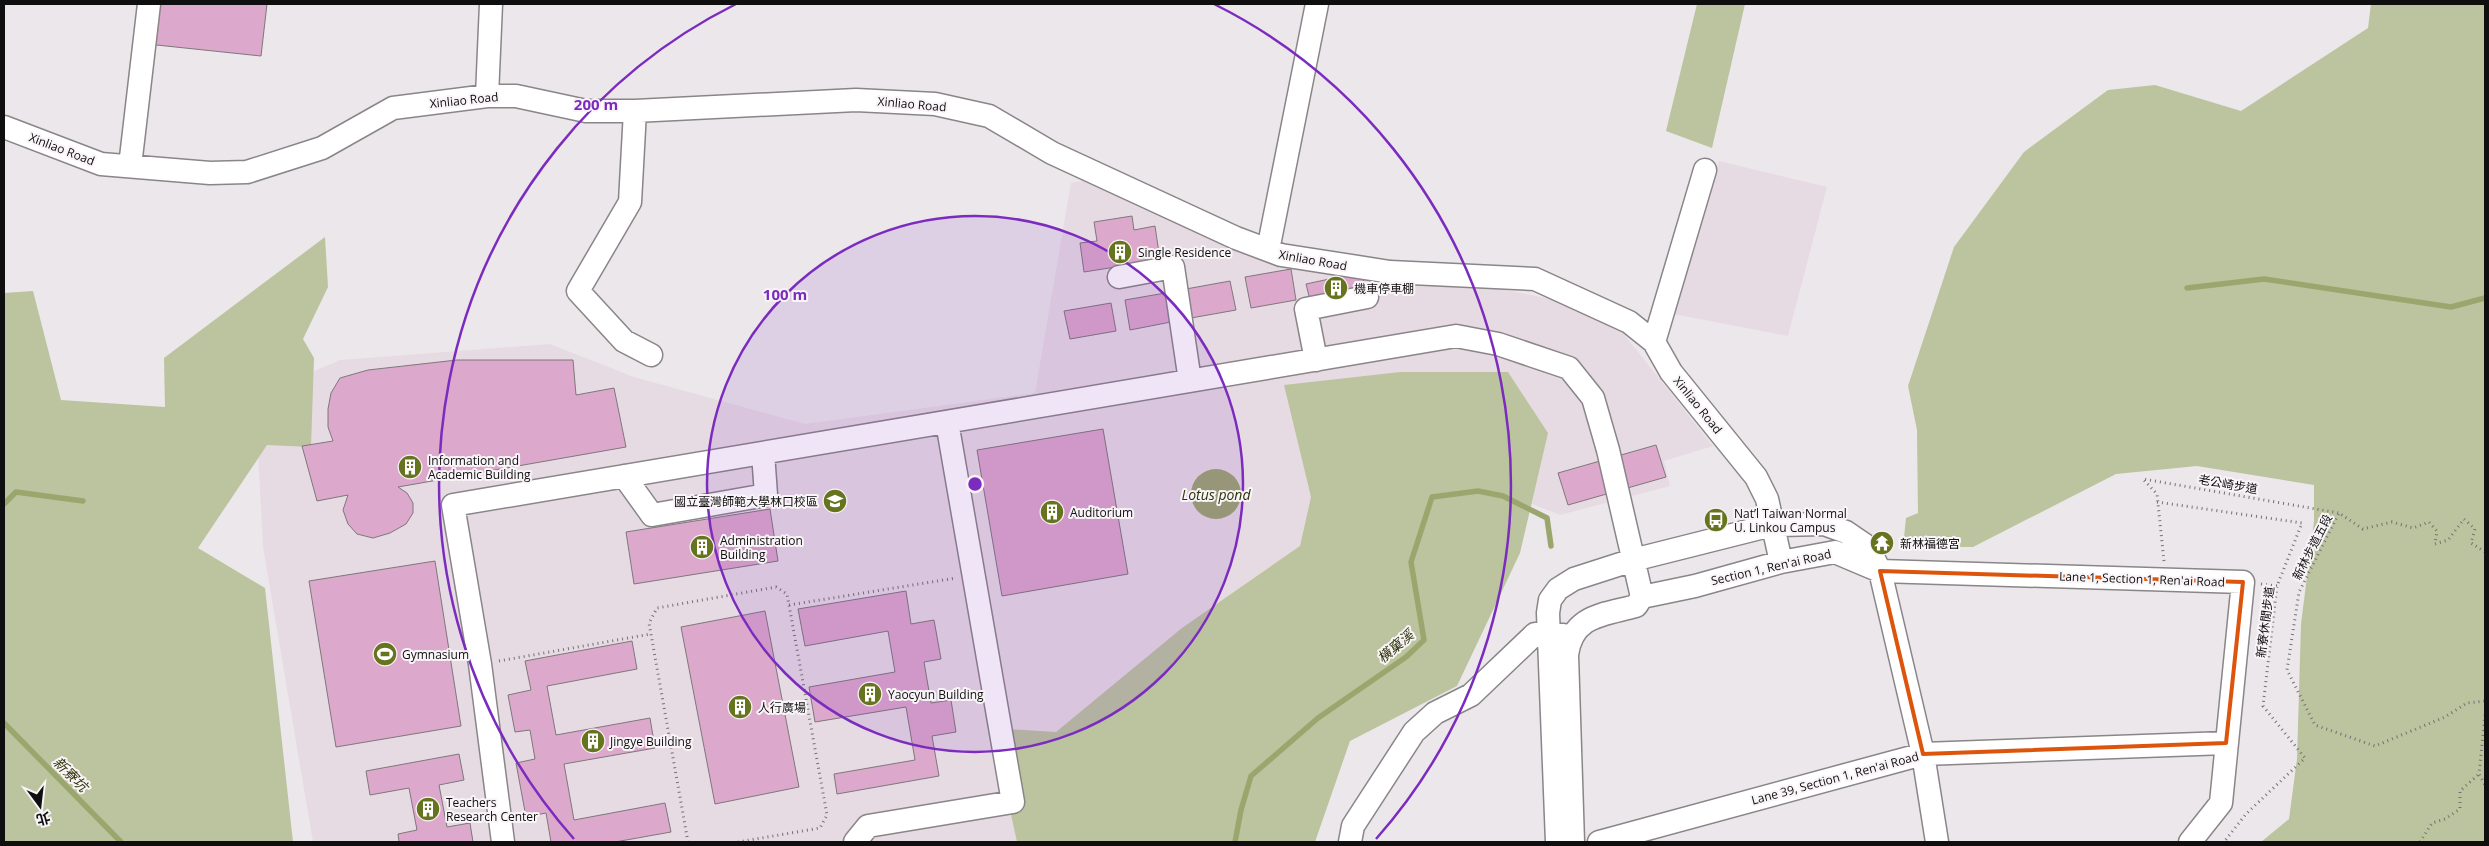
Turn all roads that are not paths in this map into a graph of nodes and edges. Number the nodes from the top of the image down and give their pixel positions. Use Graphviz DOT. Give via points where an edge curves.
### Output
graph roads {
  1 [pos="149,4"];
  2 [pos="491,4"];
  3 [pos="1317,4"];
  4 [pos="487,96"];
  5 [pos="635,111"];
  6 [pos="4,127"];
  7 [pos="130,166"];
  8 [pos="1705,170"];
  9 [pos="1268,250"];
  10 [pos="1119,277"];
  11 [pos="1367,297"];
  12 [pos="1654,342"];
  13 [pos="651,355"];
  14 [pos="1316,360"];
  15 [pos="1190,381"];
  16 [pos="947,422"];
  17 [pos="763,453"];
  18 [pos="624,476"];
  19 [pos="1772,525"];
  20 [pos="1633,560"];
  21 [pos="1781,562"];
  22 [pos="1880,571"];
  23 [pos="1642,597"];
  24 [pos="1549,633"];
  25 [pos="1572,636"];
  26 [pos="2226,743"];
  27 [pos="1924,754"];
  28 [pos="503,842"];
  29 [pos="855,842"];
  30 [pos="1350,842"];
  31 [pos="1557,842"];
  32 [pos="1573,842"];
  33 [pos="1599,842"];
  34 [pos="1937,842"];
  35 [pos="2190,842"];
  1 -- 7 [label="street"];
  2 -- 4 [label="street"];
  3 -- 9 [label="street"];
  4 -- 5 [label="street, Xinliao Road" via="516,96 586,111"];
  4 -- 7 [label="street, Xinliao Road" via="393,108 322,148 247,172 210,173"];
  5 -- 9 [label="street, Xinliao Road" via="856,100 935,104 989,116 1052,153"];
  5 -- 13 [label="street" via="630,202 578,291 624,341"];
  6 -- 7 [label="street, Xinliao Road" via="101,164"];
  8 -- 12 [label="street"];
  9 -- 12 [label="street, Xinliao Road" via="1281,255 1390,272 1535,279 1629,322"];
  10 -- 15 [label="street" via="1173,267"];
  11 -- 14 [label="street" via="1306,309"];
  12 -- 19 [label="street, Xinliao Road" via="1671,372 1756,477 1767,499"];
  14 -- 15 [label="street"];
  14 -- 20 [label="street" via="1456,336 1498,344 1569,368 1593,398"];
  15 -- 16 [label="street"];
  16 -- 17 [label="street"];
  16 -- 29 [label="street" via="1013,802 868,826"];
  17 -- 18 [label="street"];
  17 -- 18 [label="street" via="766,495 652,515"];
  18 -- 28 [label="street" via="453,505 480,664"];
  19 -- 20 [label="street"];
  19 -- 21 [label="street, Xinliao Road"];
  19 -- 22 [label="street" via="1824,524 1846,532 1868,547"];
  20 -- 23 [label="street"];
  20 -- 24 [label="street" via="1574,579 1558,589 1550,600"];
  21 -- 22 [label="street, Section 1, Ren'ai Road" via="1835,552"];
  21 -- 23 [label="street, Section 1, Ren'ai Road"];
  22 -- 26 [label="street, Lane 1, Section 1, Ren'ai Road" via="2243,582"];
  22 -- 27 [label="street"];
  23 -- 25 [label="street, Section 1, Ren'ai Road" via="1636,606 1583,622"];
  24 -- 25 [label="street"];
  24 -- 30 [label="street" via="1535,634 1471,695 1435,713 1414,732 1353,826"];
  24 -- 31 [label="street"];
  25 -- 32 [label="street" via="1568,644 1567,666"];
  26 -- 27 [label="street, Lane 39, Section 1, Ren'ai Road"];
  26 -- 35 [label="street" via="2221,803"];
  27 -- 33 [label="street, Lane 39, Section 1, Ren'ai Road"];
  27 -- 34 [label="street"];
}
